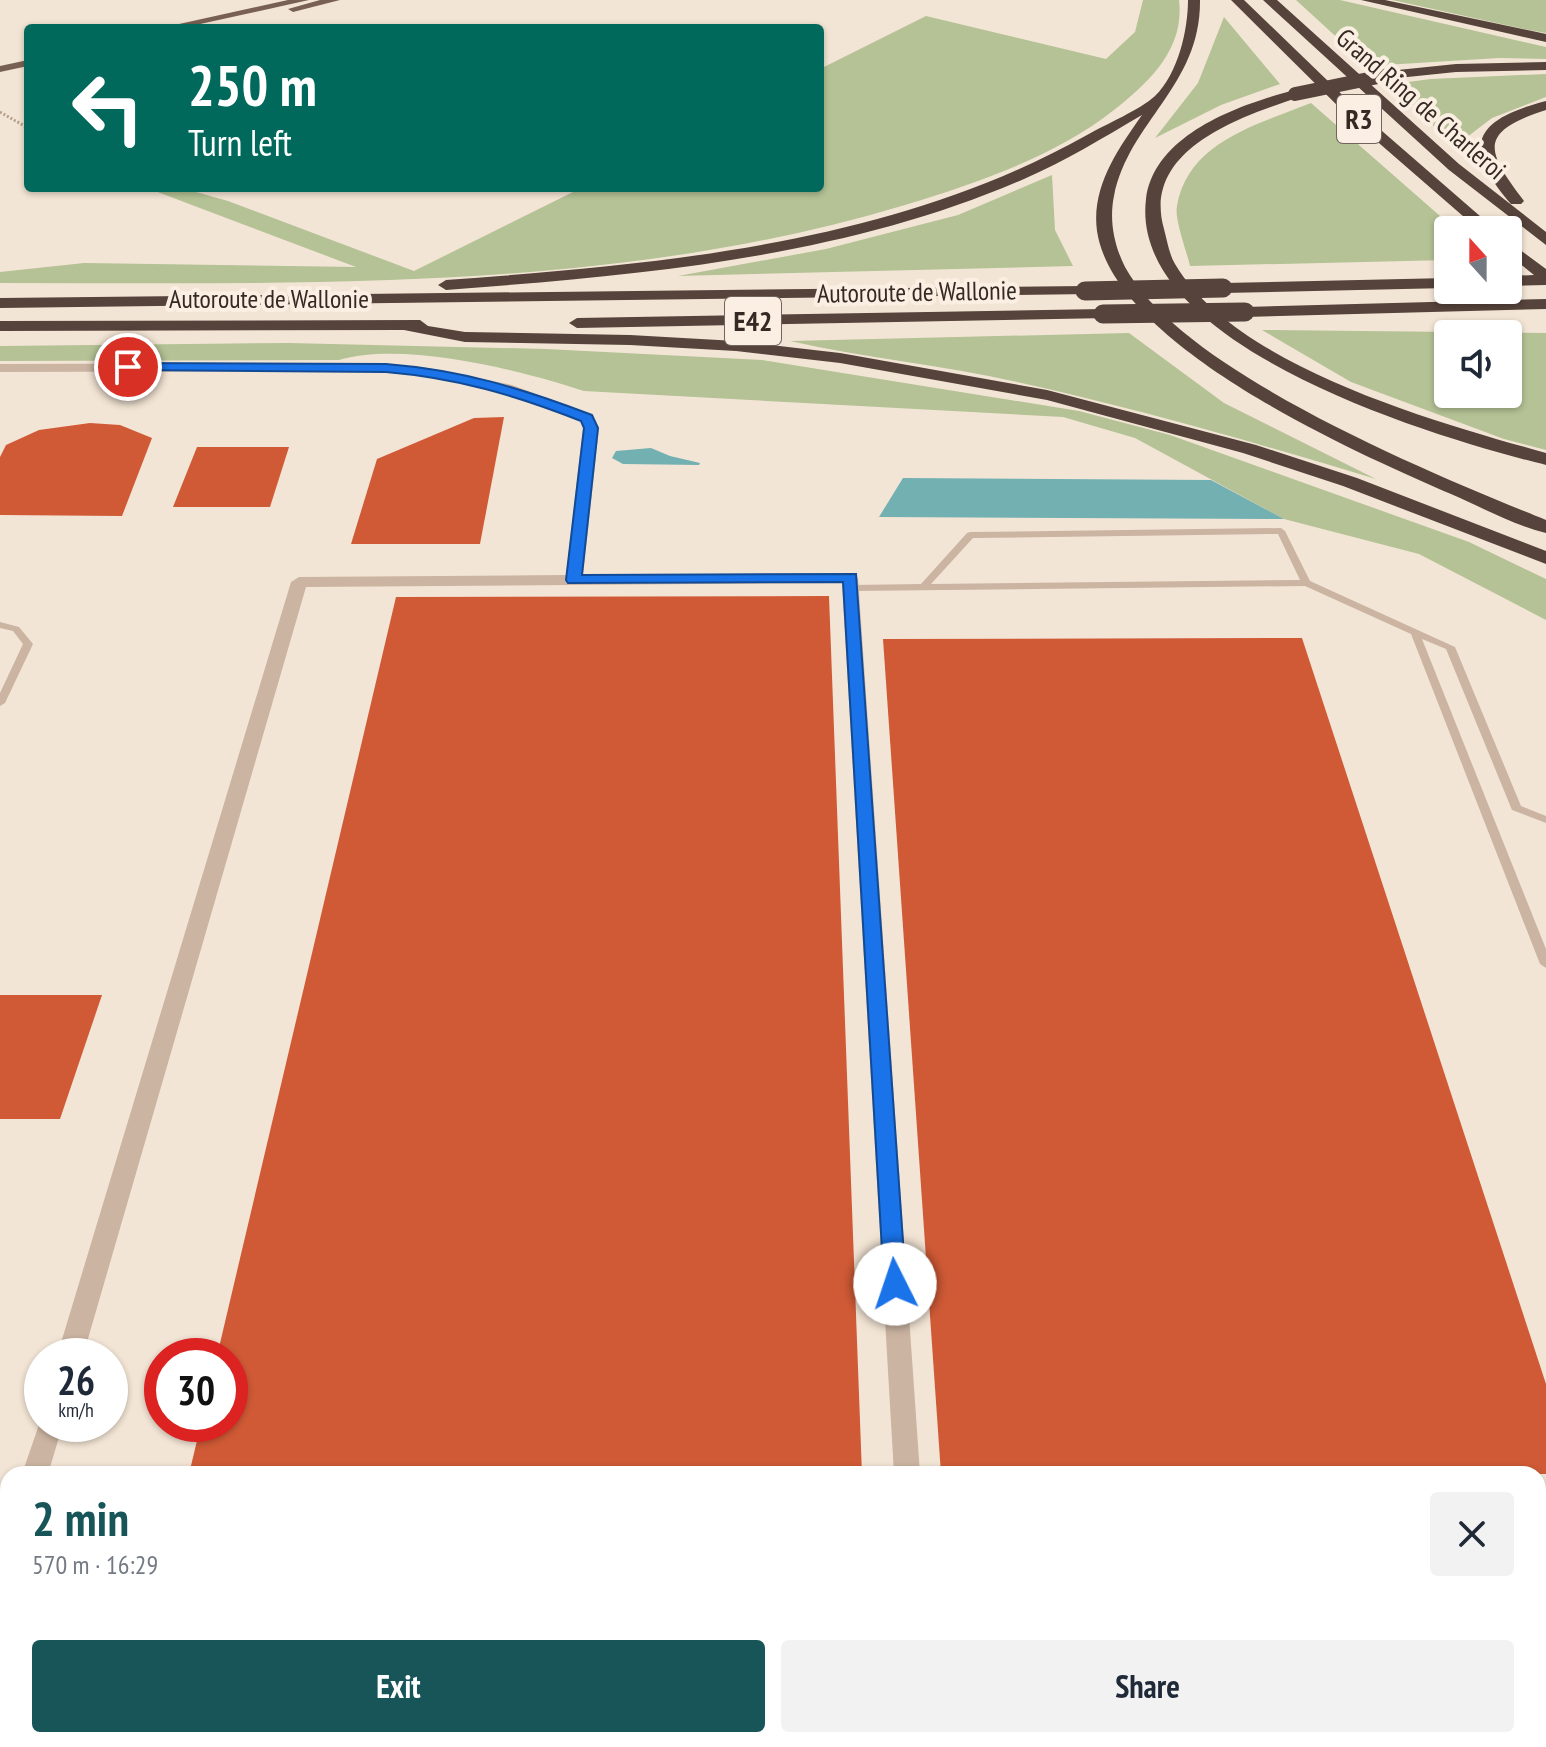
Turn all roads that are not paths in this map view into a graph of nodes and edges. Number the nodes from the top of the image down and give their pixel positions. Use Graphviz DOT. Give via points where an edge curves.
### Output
graph roads {
  1 [pos="304,0"];
  2 [pos="335,0"];
  3 [pos="1194,0"];
  4 [pos="1237,0"];
  5 [pos="1269,0"];
  6 [pos="1367,0"];
  7 [pos="186,24"];
  8 [pos="218,24"];
  9 [pos="1546,38"];
  10 [pos="24,57"];
  11 [pos="0,62"];
  12 [pos="24,64"];
  13 [pos="1546,66"];
  14 [pos="0,69"];
  15 [pos="1159,99"];
  16 [pos="1546,105"];
  17 [pos="1472,216"];
  18 [pos="1516,216"];
  19 [pos="1519,216"];
  20 [pos="1522,221"];
  21 [pos="1546,240"];
  22 [pos="1522,258"];
  23 [pos="1546,278"];
  24 [pos="1522,280"];
  25 [pos="1434,283"];
  26 [pos="0,303"];
  27 [pos="210,303"];
  28 [pos="1540,304"];
  29 [pos="404,325"];
  30 [pos="0,326"];
  31 [pos="0,368"];
  32 [pos="1546,459"];
  33 [pos="1546,527"];
  34 [pos="1546,558"];
  35 [pos="574,580"];
  36 [pos="1306,583"];
  37 [pos="924,587"];
  38 [pos="851,588"];
  39 [pos="0,625"];
  40 [pos="1415,632"];
  41 [pos="0,703"];
  42 [pos="1546,820"];
  43 [pos="1546,964"];
  44 [pos="75,1338"];
  45 [pos="45,1442"];
  46 [pos="37,1466"];
  47 [pos="906,1466"];
  1 -- 7 [label="main road"];
  2 -- 8 [label="main road"];
  3 -- 15 [label="highway" via="1197,15 1187,45"];
  4 -- 17 [label="highway, Grand Ring de Charleroi / R3" via="1354,114"];
  5 -- 18 [label="highway, Grand Ring de Charleroi / R3" via="1389,111"];
  6 -- 9 [label="highway"];
  10 -- 11 [label="main road"];
  12 -- 14 [label="main road"];
  13 -- 32 [label="highway, bridge" via="1388,75 1295,94 1214,126 1191,141 1159,179 1152,203 1153,226 1170,271 1229,330 1340,391 1402,416"];
  15 -- 27 [label="highway" via="1068,153 999,184 855,229 767,249 590,275 292,291"];
  15 -- 33 [label="highway" via="1120,156 1102,223 1120,272 1141,299 1178,336 1274,397 1406,466"];
  16 -- 19 [label="highway" via="1510,117 1491,134 1486,149 1489,168 1516,201"];
  20 -- 21 [label="highway, Grand Ring de Charleroi / R3"];
  22 -- 23 [label="highway"];
  23 -- 24 [label="highway"];
  25 -- 27 [label="highway, Autoroute de Wallonie / E42, bridge"];
  26 -- 27 [label="highway, Autoroute de Wallonie / E42"];
  28 -- 29 [label="highway, Autoroute de Wallonie / E42, bridge"];
  29 -- 30 [label="highway, Autoroute de Wallonie / E42"];
  29 -- 34 [label="highway" via="452,336 735,346 903,366 1036,392 1283,460"];
  31 -- 35 [label="street" via="363,367 422,371 512,389 587,418 591,428"];
  35 -- 38 [label="street" via="850,578"];
  35 -- 44 [label="street" via="299,582"];
  36 -- 37 [label="lane"];
  36 -- 37 [label="lane" via="1281,531 970,535"];
  36 -- 40 [label="lane"];
  37 -- 38 [label="lane"];
  38 -- 47 [label="street"];
  39 -- 41 [label="lane" via="16,629 28,644"];
  40 -- 42 [label="lane" via="1450,647 1516,808"];
  40 -- 43 [label="lane"];
  45 -- 46 [label="street"];
}
